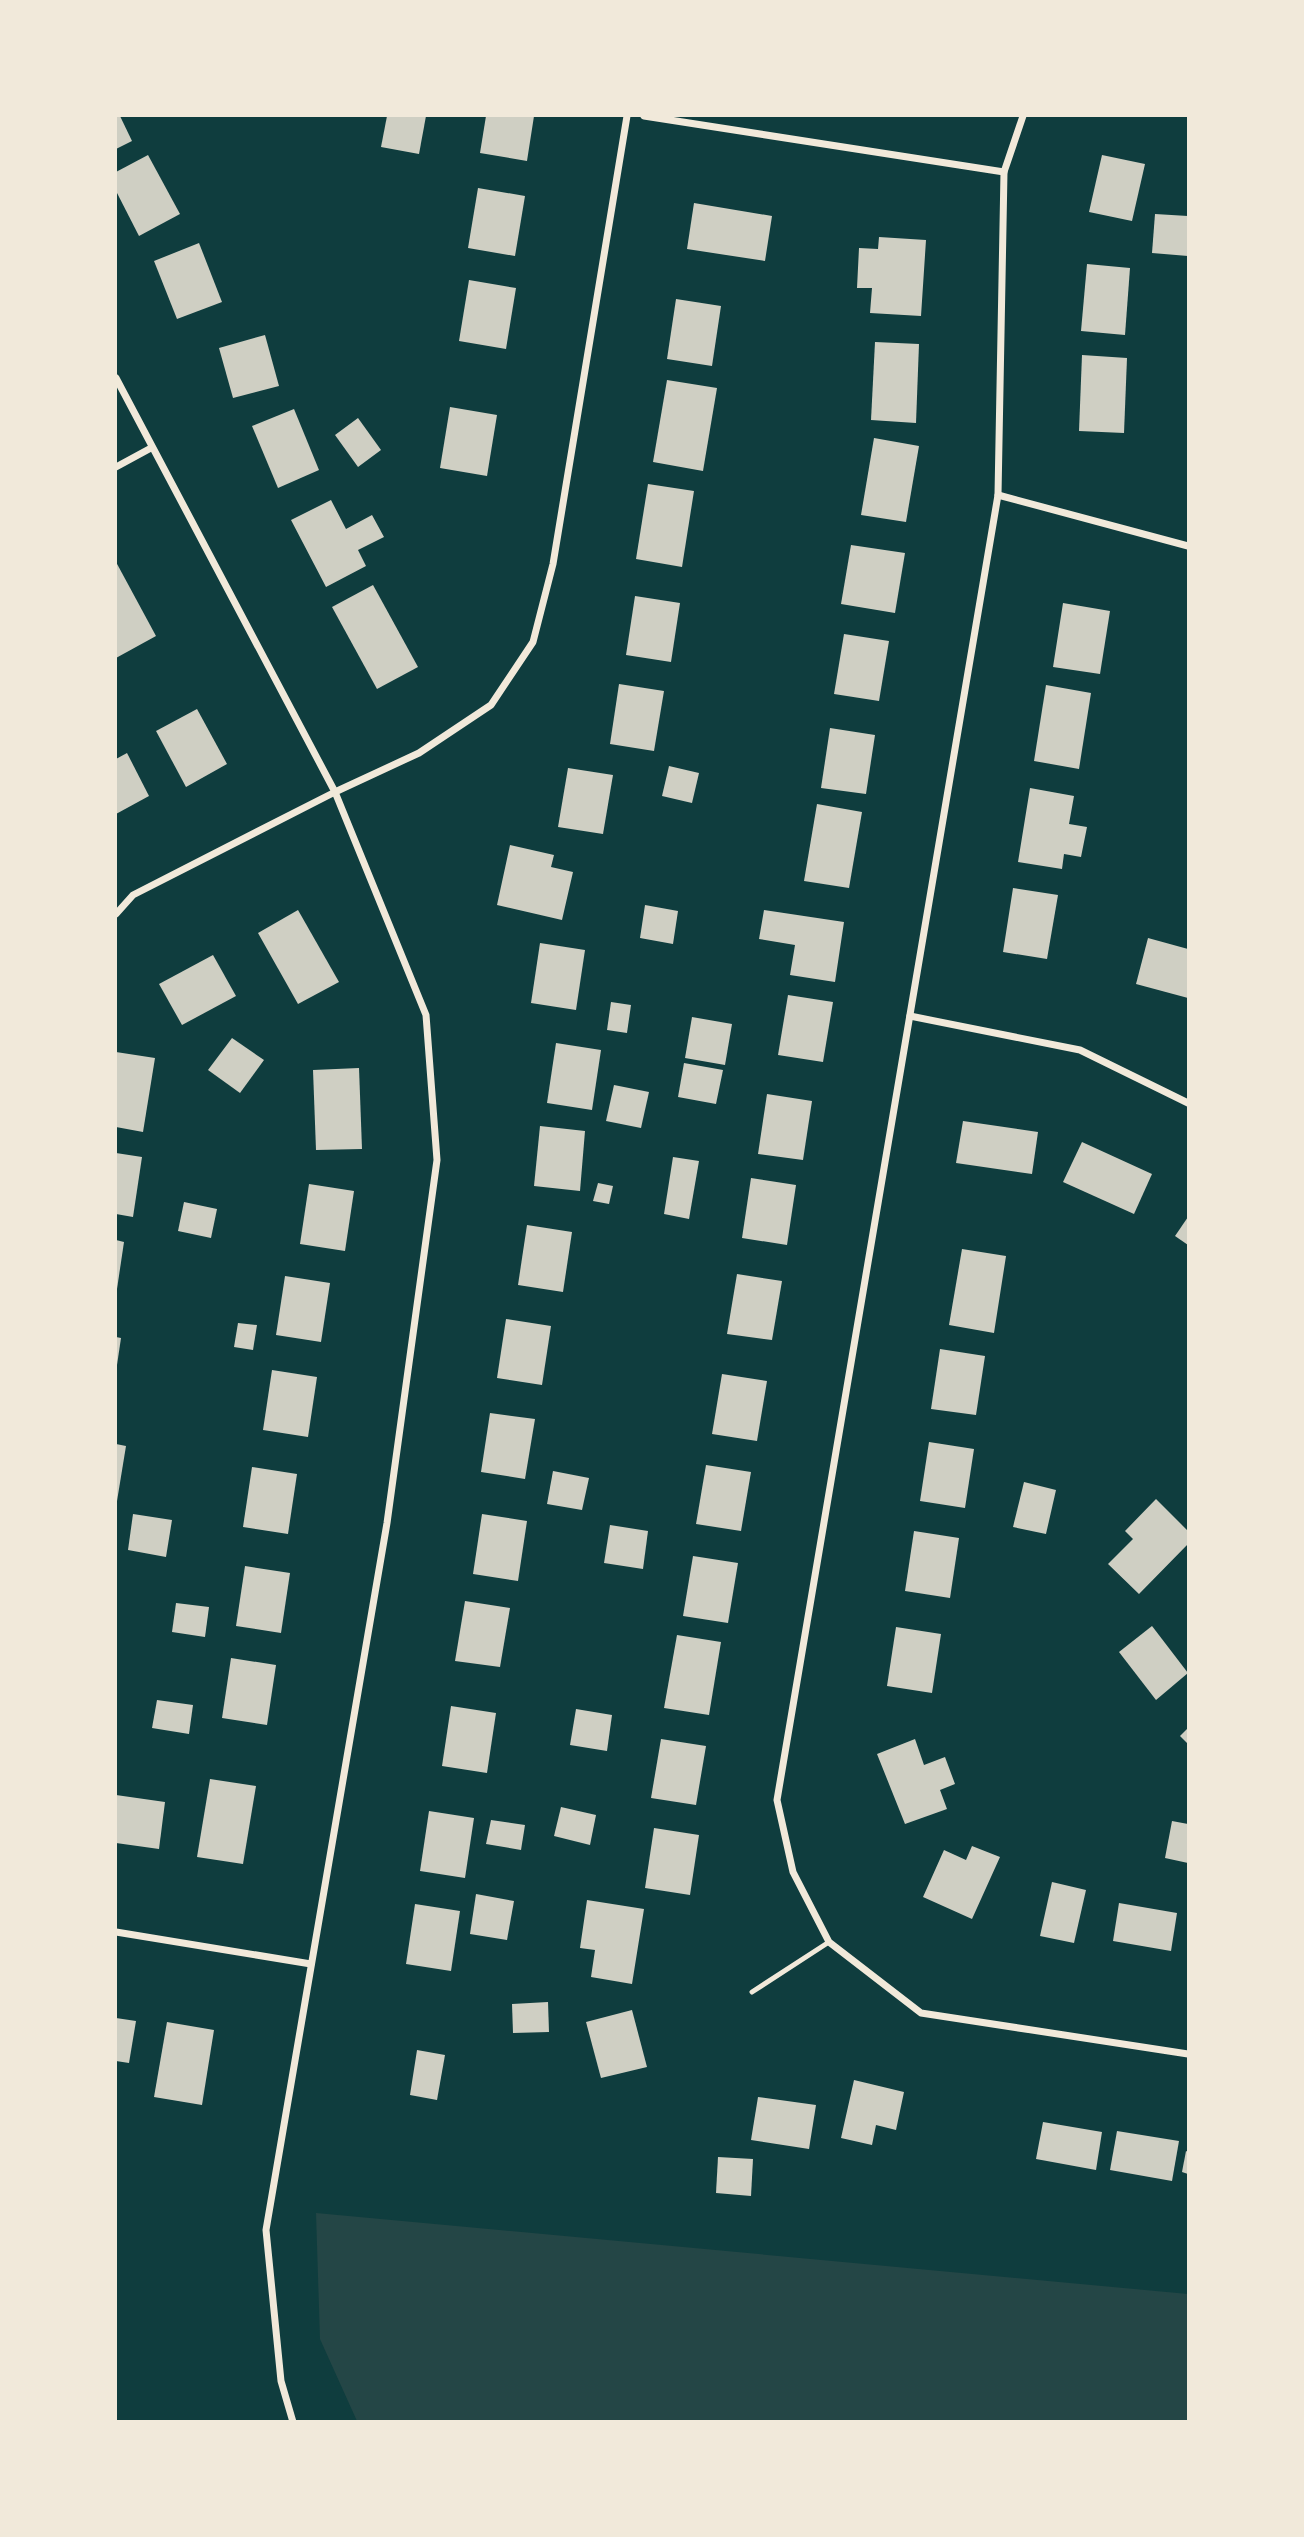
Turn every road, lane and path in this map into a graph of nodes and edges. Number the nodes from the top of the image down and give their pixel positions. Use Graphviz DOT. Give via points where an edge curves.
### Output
graph roads {
  1 [pos="627,116"];
  2 [pos="644,116"];
  3 [pos="1023,116"];
  4 [pos="1004,172"];
  5 [pos="116,378"];
  6 [pos="151,448"];
  7 [pos="116,467"];
  8 [pos="998,495"];
  9 [pos="1188,546"];
  10 [pos="335,792"];
  11 [pos="116,914"];
  12 [pos="910,1016"];
  13 [pos="1188,1103"];
  14 [pos="116,1932"];
  15 [pos="829,1942"];
  16 [pos="311,1964"];
  17 [pos="752,1992"];
  18 [pos="1188,2054"];
  19 [pos="293,2421"];
  1 -- 10 [label="street" via="553,564 533,642 491,705 419,753"];
  2 -- 4 [label="street"];
  3 -- 4 [label="street"];
  4 -- 8 [label="street"];
  5 -- 6 [label="street"];
  6 -- 7 [label="street"];
  6 -- 10 [label="street"];
  8 -- 9 [label="street"];
  8 -- 12 [label="street"];
  10 -- 11 [label="street" via="133,895"];
  10 -- 16 [label="street" via="426,1015 437,1160 387,1523"];
  12 -- 13 [label="street" via="1080,1050"];
  12 -- 15 [label="street" via="777,1800 793,1872"];
  14 -- 16 [label="street"];
  15 -- 17 [label="lane"];
  15 -- 18 [label="street" via="920,2013"];
  16 -- 19 [label="street" via="266,2230 281,2381"];
}
